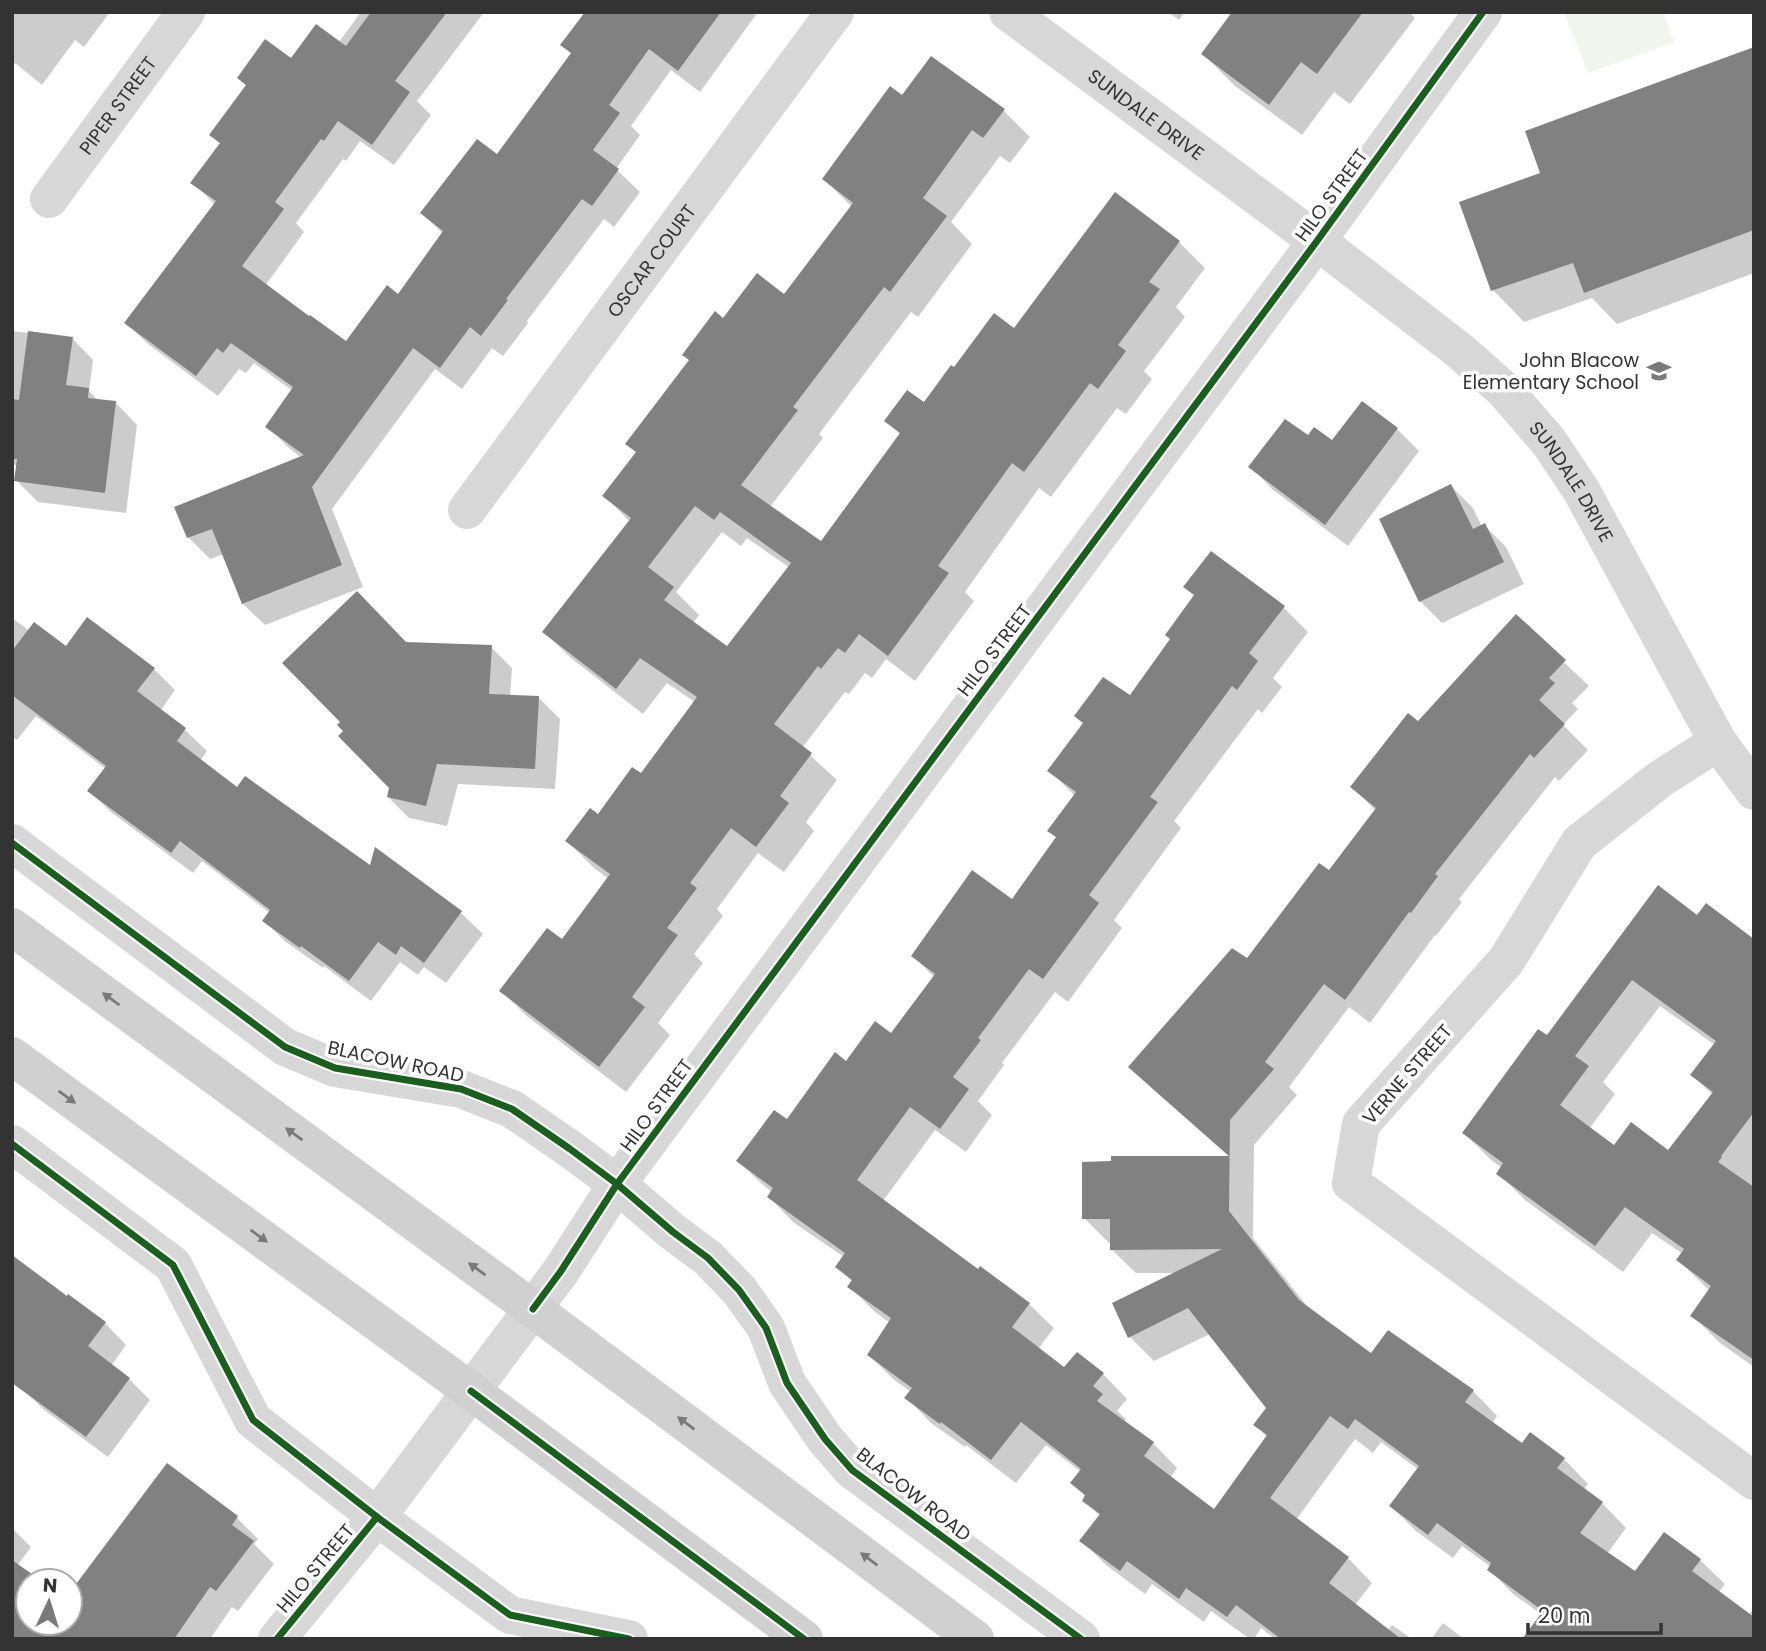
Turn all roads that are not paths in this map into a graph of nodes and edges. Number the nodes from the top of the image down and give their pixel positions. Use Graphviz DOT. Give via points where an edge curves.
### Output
graph roads {
  1 [pos="186,12"];
  2 [pos="835,12"];
  3 [pos="1008,12"];
  4 [pos="1483,12"];
  5 [pos="49,199"];
  6 [pos="1317,241"];
  7 [pos="467,510"];
  8 [pos="1718,742"];
  9 [pos="1754,791"];
  10 [pos="12,844"];
  11 [pos="12,927"];
  12 [pos="12,1056"];
  13 [pos="12,1144"];
  14 [pos="617,1184"];
  15 [pos="533,1309"];
  16 [pos="471,1391"];
  17 [pos="1754,1481"];
  18 [pos="377,1517"];
  19 [pos="277,1639"];
  20 [pos="629,1639"];
  21 [pos="804,1639"];
  22 [pos="975,1639"];
  23 [pos="1081,1639"];
  1 -- 5 [label="street, PIPER STREET"];
  2 -- 7 [label="street, OSCAR COURT"];
  3 -- 6 [label="street, SUNDALE DRIVE"];
  4 -- 6 [label="street, HILO STREET"];
  6 -- 8 [label="street, SUNDALE DRIVE" via="1460,351 1504,390 1549,442 1581,490"];
  6 -- 14 [label="street, HILO STREET"];
  8 -- 9 [label="street, SUNDALE DRIVE"];
  8 -- 17 [label="street, VERNE STREET" via="1660,779 1579,843 1506,961 1361,1124 1351,1183"];
  10 -- 14 [label="street, BLACOW ROAD" via="285,1047 335,1068 461,1089 512,1109"];
  15 -- 11 [label="main road, one-way"];
  12 -- 16 [label="main road, one-way"];
  13 -- 18 [label="street" via="173,1265 253,1420"];
  14 -- 15 [label="street, HILO STREET"];
  14 -- 23 [label="street, BLACOW ROAD" via="708,1258 739,1290 766,1328 787,1384 852,1470"];
  15 -- 16 [label="street, HILO STREET"];
  22 -- 15 [label="main road, one-way"];
  16 -- 18 [label="street, HILO STREET"];
  16 -- 21 [label="main road"];
  18 -- 19 [label="street, HILO STREET"];
  18 -- 20 [label="street" via="510,1615"];
}
